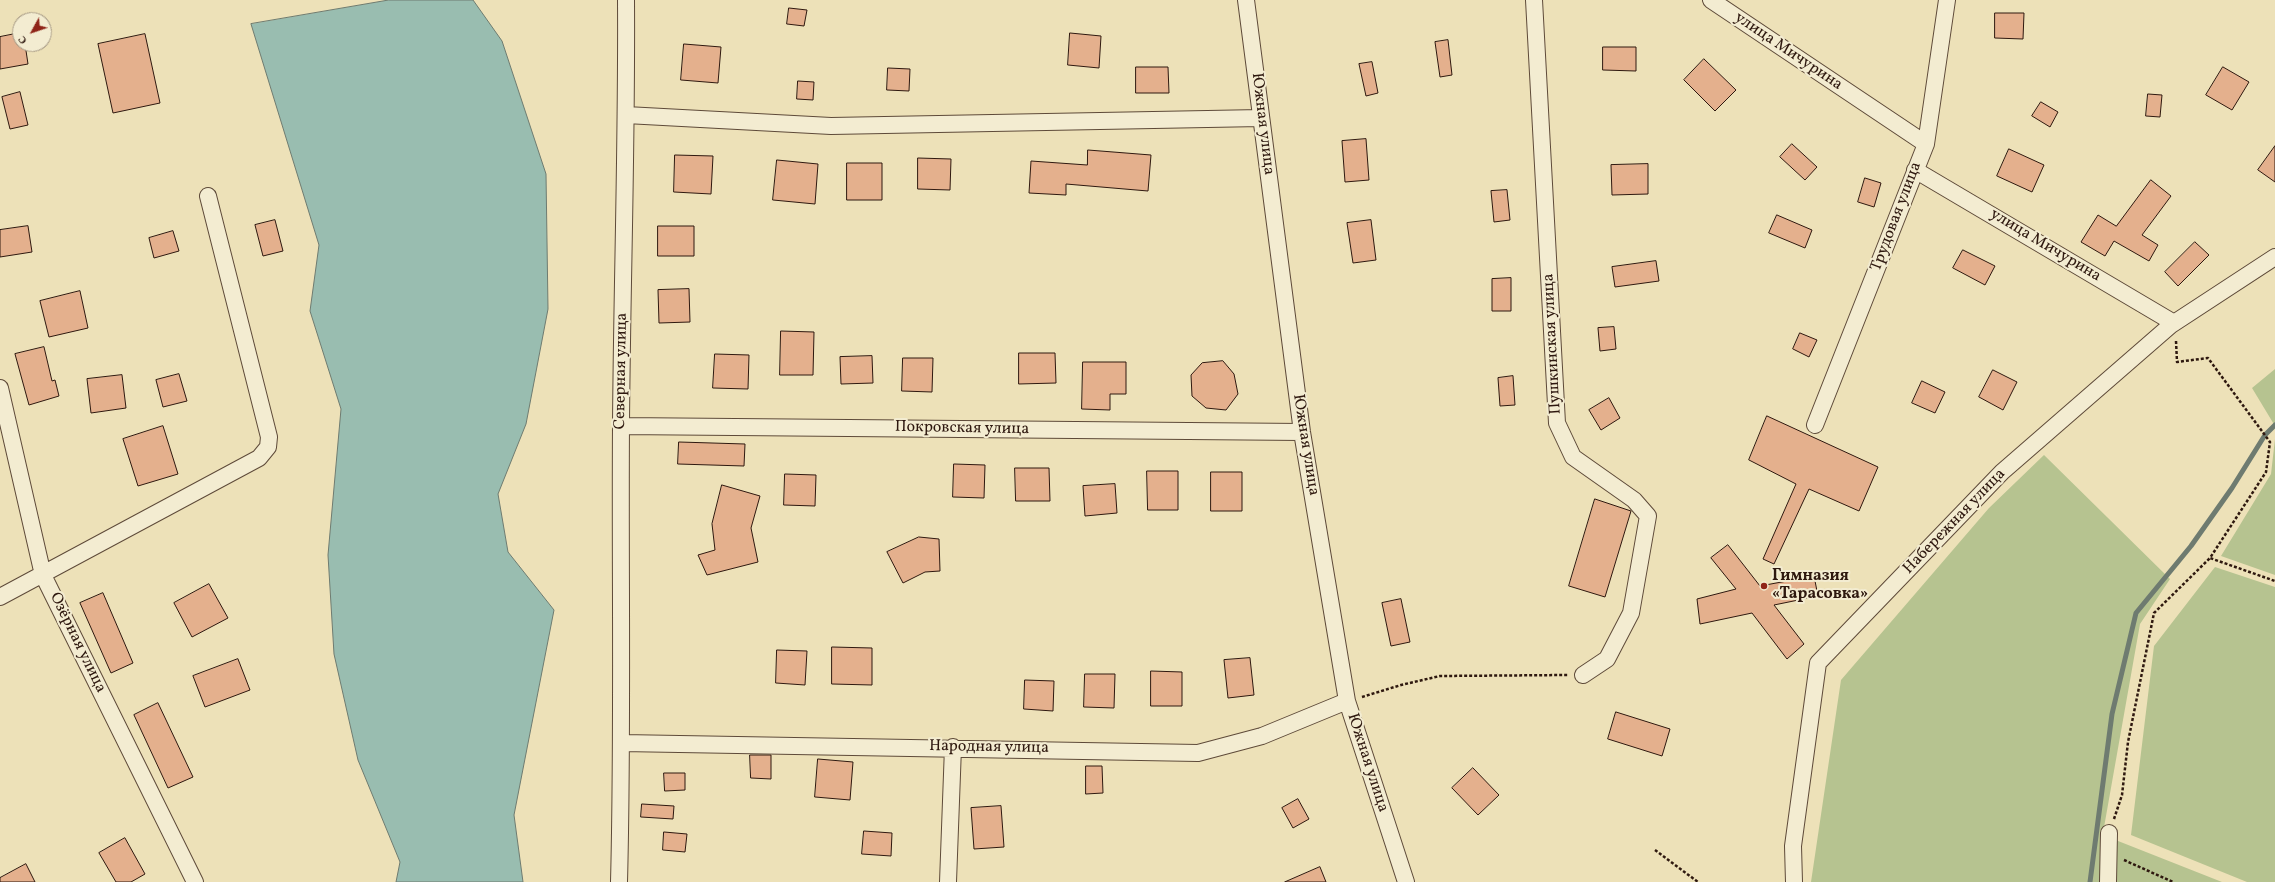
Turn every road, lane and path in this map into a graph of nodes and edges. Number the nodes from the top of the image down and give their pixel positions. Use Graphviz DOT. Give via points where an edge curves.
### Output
graph roads {
  1 [pos="626,0"];
  2 [pos="1246,0"];
  3 [pos="1534,0"];
  4 [pos="1711,0"];
  5 [pos="1947,0"];
  6 [pos="626,115"];
  7 [pos="1261,118"];
  8 [pos="1926,144"];
  9 [pos="1915,170"];
  10 [pos="208,196"];
  11 [pos="2275,257"];
  12 [pos="2174,323"];
  13 [pos="0,388"];
  14 [pos="1815,425"];
  15 [pos="621,426"];
  16 [pos="1302,432"];
  17 [pos="2210,558"];
  18 [pos="43,576"];
  19 [pos="2275,581"];
  20 [pos="0,597"];
  21 [pos="1583,675"];
  22 [pos="1347,701"];
  23 [pos="622,743"];
  24 [pos="953,747"];
  25 [pos="2109,834"];
  26 [pos="1655,850"];
  27 [pos="2121,859"];
  28 [pos="196,882"];
  29 [pos="619,882"];
  30 [pos="948,882"];
  31 [pos="1406,882"];
  32 [pos="1698,882"];
  33 [pos="1794,882"];
  34 [pos="2108,882"];
  35 [pos="2173,882"];
  1 -- 6 [label="street, Северная улица"];
  2 -- 7 [label="street, Южная улица"];
  3 -- 21 [label="street, Пушкинская улица" via="1557,423 1573,457 1634,500 1648,516 1631,613 1607,659"];
  4 -- 8 [label="street, улица Мичурина"];
  5 -- 8 [label="street, Трудовая улица"];
  6 -- 7 [label="street" via="831,126"];
  6 -- 15 [label="street, Северная улица"];
  7 -- 16 [label="street, Южная улица"];
  8 -- 9 [label="street, Трудовая улица"];
  9 -- 12 [label="street, улица Мичурина"];
  9 -- 14 [label="street, Трудовая улица"];
  10 -- 18 [label="street" via="269,437 268,447 260,458"];
  11 -- 12 [label="street, Набережная улица"];
  12 -- 17 [label="path" via="2177,362 2208,358 2270,442 2266,472"];
  12 -- 33 [label="street, Набережная улица" via="2002,472 1818,663 1793,846"];
  13 -- 18 [label="street, Озёрная улица"];
  15 -- 16 [label="street, Покровская улица"];
  15 -- 23 [label="street, Северная улица"];
  16 -- 22 [label="street, Южная улица"];
  17 -- 19 [label="path"];
  17 -- 25 [label="path" via="2154,613 2128,742 2122,795"];
  18 -- 20 [label="street"];
  18 -- 28 [label="street, Озёрная улица"];
  21 -- 22 [label="path" via="1440,676"];
  22 -- 24 [label="street, Народная улица" via="1262,736 1198,753"];
  22 -- 31 [label="street, Южная улица"];
  23 -- 24 [label="street, Народная улица"];
  23 -- 29 [label="street, Северная улица"];
  24 -- 30 [label="street"];
  25 -- 34 [label="street"];
  26 -- 32 [label="path"];
  27 -- 35 [label="path"];
}
